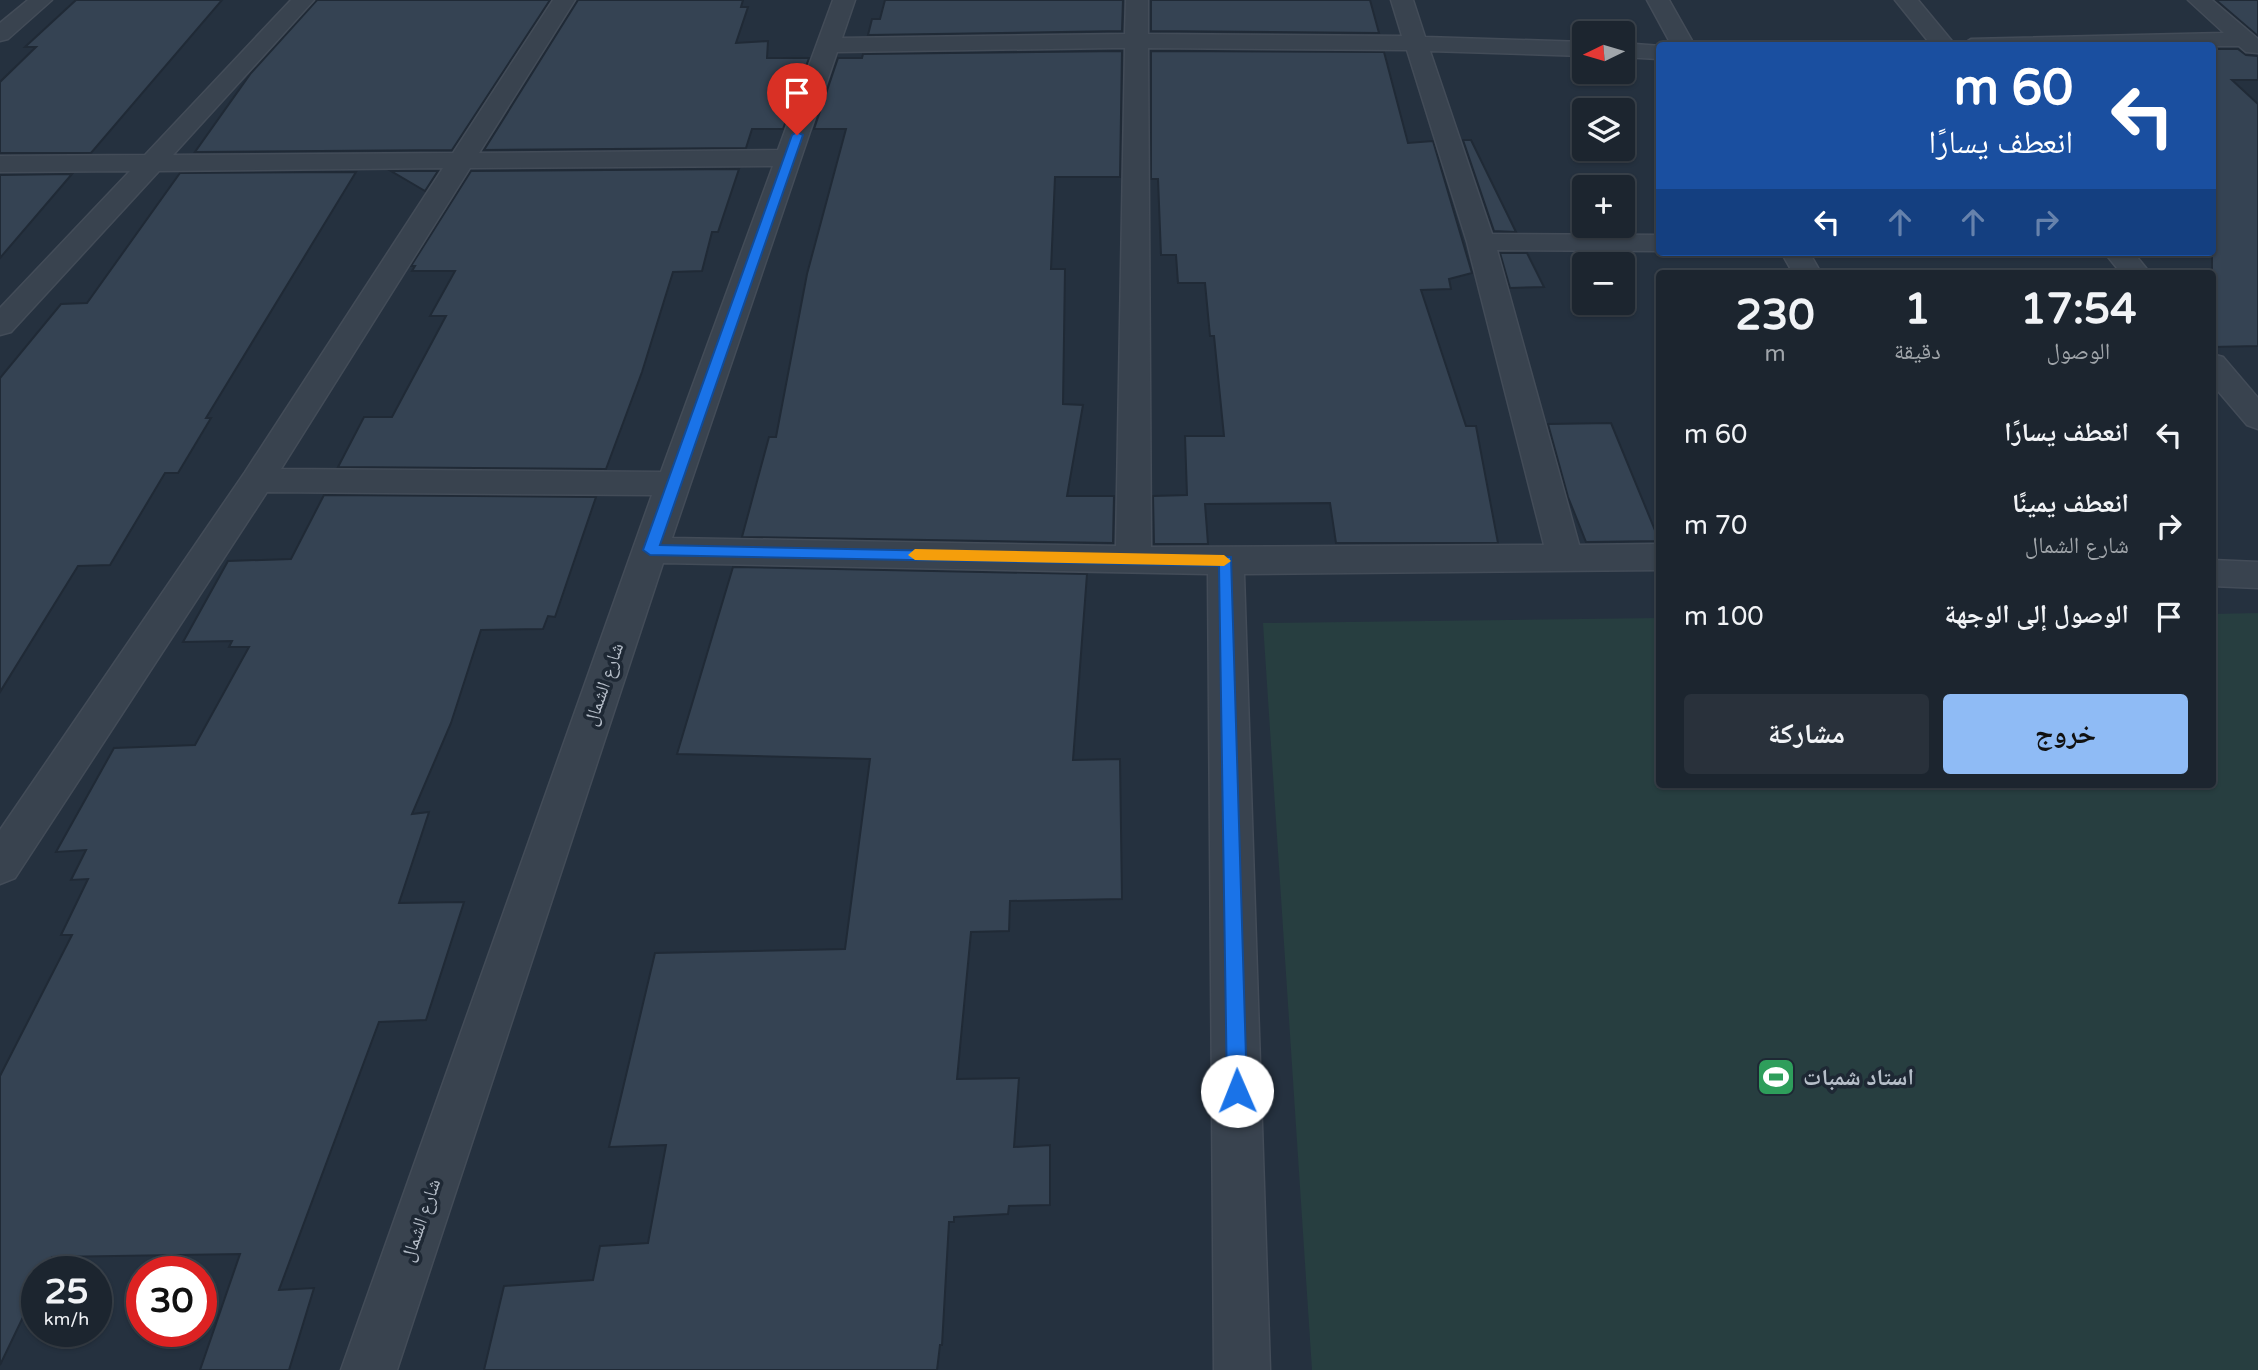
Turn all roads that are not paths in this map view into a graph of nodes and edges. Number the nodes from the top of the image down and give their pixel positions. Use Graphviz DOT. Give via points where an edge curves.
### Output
graph roads {
  1 [pos="41,0"];
  2 [pos="303,0"];
  3 [pos="564,0"];
  4 [pos="844,0"];
  5 [pos="1137,0"];
  6 [pos="1402,0"];
  7 [pos="1658,0"];
  8 [pos="1906,0"];
  9 [pos="2199,0"];
  10 [pos="0,34"];
  11 [pos="1137,40"];
  12 [pos="1415,41"];
  13 [pos="1682,42"];
  14 [pos="1942,42"];
  15 [pos="829,45"];
  16 [pos="2216,45"];
  17 [pos="2251,45"];
  18 [pos="1572,48"];
  19 [pos="1635,51"];
  20 [pos="1656,52"];
  21 [pos="790,158"];
  22 [pos="458,161"];
  23 [pos="0,164"];
  24 [pos="153,164"];
  25 [pos="1482,242"];
  26 [pos="1656,243"];
  27 [pos="2121,256"];
  28 [pos="2133,270"];
  29 [pos="0,326"];
  30 [pos="2216,369"];
  31 [pos="2258,418"];
  32 [pos="257,480"];
  33 [pos="675,484"];
  34 [pos="650,550"];
  35 [pos="1564,556"];
  36 [pos="1656,557"];
  37 [pos="1133,558"];
  38 [pos="1226,561"];
  39 [pos="2216,573"];
  40 [pos="2258,575"];
  41 [pos="0,865"];
  42 [pos="369,1370"];
  43 [pos="1242,1370"];
  1 -- 10 [label="street"];
  2 -- 24 [label="street"];
  3 -- 22 [label="street"];
  4 -- 15 [label="street, شارع الشمال"];
  5 -- 11 [label="street"];
  6 -- 12 [label="street"];
  7 -- 13 [label="street"];
  8 -- 14 [label="street"];
  9 -- 17 [label="street"];
  11 -- 12 [label="street"];
  11 -- 15 [label="street"];
  11 -- 37 [label="street"];
  12 -- 18 [label="street"];
  12 -- 25 [label="street"];
  15 -- 21 [label="street, شارع الشمال"];
  16 -- 17 [label="street"];
  19 -- 20 [label="street"];
  21 -- 22 [label="street"];
  21 -- 33 [label="street, شارع الشمال"];
  22 -- 24 [label="street"];
  22 -- 32 [label="street"];
  23 -- 24 [label="street"];
  24 -- 29 [label="street"];
  25 -- 26 [label="street"];
  25 -- 35 [label="street"];
  27 -- 28 [label="street"];
  30 -- 31 [label="street"];
  32 -- 33 [label="street"];
  32 -- 41 [label="street"];
  33 -- 34 [label="street, شارع الشمال"];
  34 -- 37 [label="street"];
  34 -- 42 [label="street, شارع الشمال"];
  35 -- 36 [label="street"];
  35 -- 38 [label="street"];
  37 -- 38 [label="street"];
  38 -- 43 [label="street"];
  39 -- 40 [label="street"];
}
